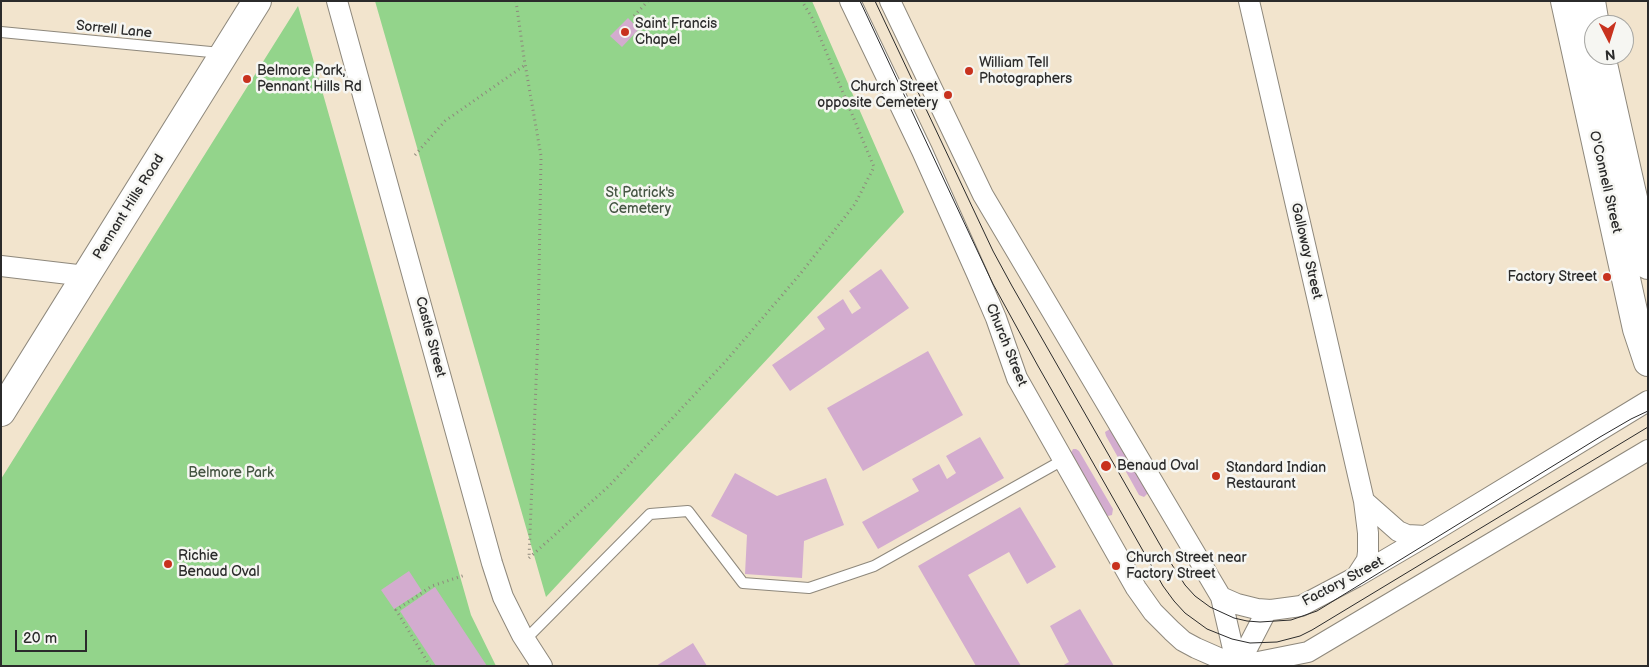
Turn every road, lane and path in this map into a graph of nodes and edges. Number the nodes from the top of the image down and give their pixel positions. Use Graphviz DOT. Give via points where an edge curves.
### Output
graph roads {
  1 [pos="257,1"];
  2 [pos="337,1"];
  3 [pos="516,1"];
  4 [pos="648,1"];
  5 [pos="802,1"];
  6 [pos="850,1"];
  7 [pos="890,1"];
  8 [pos="1248,1"];
  9 [pos="1565,1"];
  10 [pos="1591,1"];
  11 [pos="1594,15"];
  12 [pos="634,16"];
  13 [pos="1,32"];
  14 [pos="224,53"];
  15 [pos="525,64"];
  16 [pos="1603,65"];
  17 [pos="415,155"];
  18 [pos="1648,265"];
  19 [pos="1,266"];
  20 [pos="86,276"];
  21 [pos="1648,362"];
  22 [pos="1648,401"];
  23 [pos="1,412"];
  24 [pos="1648,450"];
  25 [pos="1063,460"];
  26 [pos="1364,501"];
  27 [pos="1426,536"];
  28 [pos="465,576"];
  29 [pos="1356,577"];
  30 [pos="1221,597"];
  31 [pos="1271,610"];
  32 [pos="525,640"];
  33 [pos="430,666"];
  34 [pos="542,666"];
  35 [pos="1238,666"];
  1 -- 14 [label="main road, Pennant Hills Road"];
  2 -- 32 [label="street, Castle Street" via="492,563 503,597"];
  3 -- 15 [label="path"];
  4 -- 12 [label="path"];
  5 -- 15 [label="path" via="874,167 855,204 725,362 609,486 528,558 538,334 541,156"];
  6 -- 25 [label="street, Church Street" via="977,274 1017,378"];
  7 -- 30 [label="street" via="983,195"];
  8 -- 26 [label="street, Galloway Street"];
  9 -- 21 [label="main road, O'Connell Street" via="1637,329"];
  10 -- 11 [label="main road"];
  13 -- 14 [label="lane, Sorrell Lane"];
  14 -- 20 [label="main road, Pennant Hills Road"];
  15 -- 17 [label="path" via="445,121"];
  16 -- 18 [label="main road, O'Connell Street"];
  19 -- 20 [label="street"];
  20 -- 23 [label="main road, Pennant Hills Road"];
  22 -- 27 [label="street, Factory Street"];
  24 -- 35 [label="street" via="1308,652"];
  25 -- 32 [label="lane" via="874,566 809,588 743,583 688,511 650,514"];
  25 -- 35 [label="street, Church Street" via="1153,612 1183,641"];
  26 -- 27 [label="street" via="1398,531 1407,536"];
  26 -- 29 [label="street, Galloway Street" via="1368,552"];
  27 -- 29 [label="street, Factory Street"];
  28 -- 33 [label="path" via="432,586 396,610"];
  29 -- 31 [label="street, Factory Street" via="1301,606"];
  30 -- 31 [label="street" via="1237,604"];
  30 -- 35 [label="street"];
  31 -- 35 [label="street" via="1263,616"];
  32 -- 34 [label="street, Castle Street"];
}
